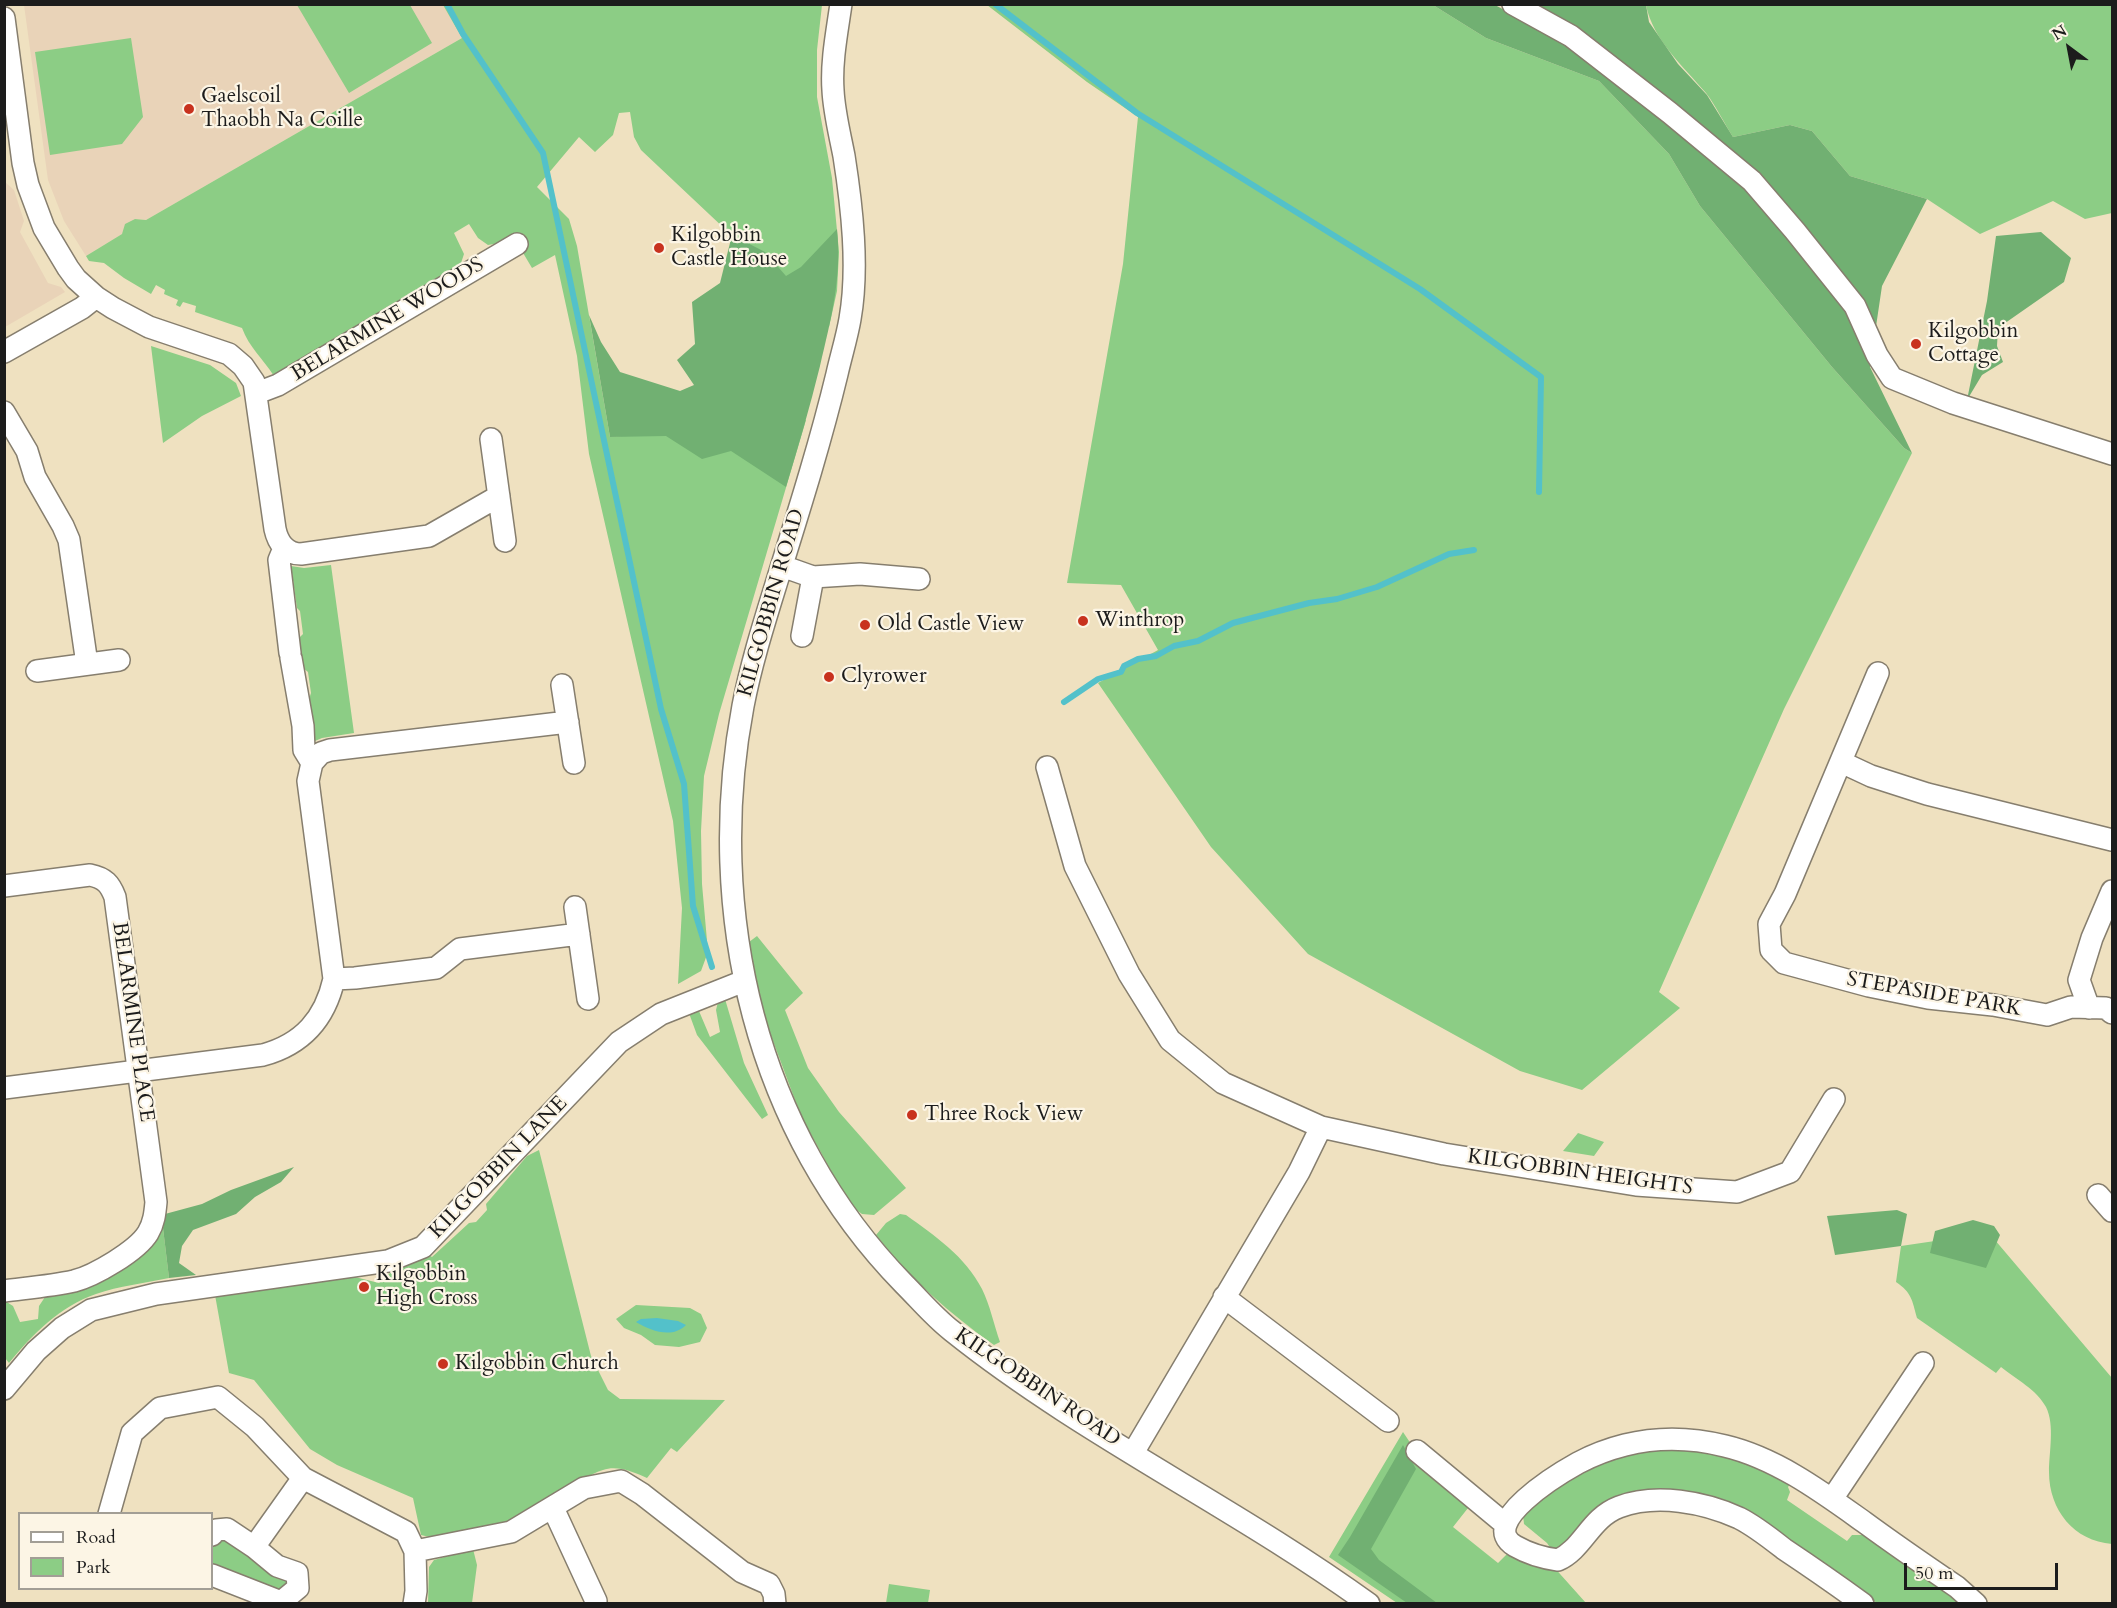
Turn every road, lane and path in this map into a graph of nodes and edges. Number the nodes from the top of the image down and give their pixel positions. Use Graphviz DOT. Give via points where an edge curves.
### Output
graph roads {
  1 [pos="841,4"];
  2 [pos="1513,4"];
  3 [pos="4,18"];
  4 [pos="518,244"];
  5 [pos="96,297"];
  6 [pos="4,352"];
  7 [pos="257,393"];
  8 [pos="4,412"];
  9 [pos="491,440"];
  10 [pos="2112,454"];
  11 [pos="499,496"];
  12 [pos="505,541"];
  13 [pos="284,548"];
  14 [pos="782,566"];
  15 [pos="813,577"];
  16 [pos="919,579"];
  17 [pos="802,636"];
  18 [pos="118,660"];
  19 [pos="87,664"];
  20 [pos="37,671"];
  21 [pos="1878,673"];
  22 [pos="562,685"];
  23 [pos="568,722"];
  24 [pos="1841,762"];
  25 [pos="312,763"];
  26 [pos="574,763"];
  27 [pos="1047,767"];
  28 [pos="2112,840"];
  29 [pos="4,886"];
  30 [pos="2112,891"];
  31 [pos="575,907"];
  32 [pos="579,934"];
  33 [pos="334,979"];
  34 [pos="744,981"];
  35 [pos="588,999"];
  36 [pos="2090,1008"];
  37 [pos="2112,1013"];
  38 [pos="138,1071"];
  39 [pos="4,1088"];
  40 [pos="1834,1099"];
  41 [pos="1321,1127"];
  42 [pos="2098,1195"];
  43 [pos="2112,1211"];
  44 [pos="4,1292"];
  45 [pos="1224,1297"];
  46 [pos="1923,1362"];
  47 [pos="4,1389"];
  48 [pos="1388,1421"];
  49 [pos="1417,1451"];
  50 [pos="1133,1453"];
  51 [pos="303,1478"];
  52 [pos="1832,1499"];
  53 [pos="553,1508"];
  54 [pos="110,1512"];
  55 [pos="1505,1524"];
  56 [pos="213,1534"];
  57 [pos="254,1547"];
  58 [pos="415,1551"];
  59 [pos="213,1575"];
  60 [pos="598,1603"];
  61 [pos="414,1604"];
  62 [pos="775,1604"];
  63 [pos="1369,1604"];
  64 [pos="1863,1604"];
  65 [pos="1976,1604"];
  1 -- 14 [label="street, KILGOBBIN ROAD" via="833,89 854,246 851,316"];
  2 -- 10 [label="street" via="1571,36 1752,181 1855,306 1892,378 1953,403"];
  3 -- 5 [label="street" via="23,163 35,207 68,268"];
  4 -- 7 [label="street, BELARMINE WOODS" via="278,385"];
  5 -- 6 [label="street"];
  5 -- 7 [label="street" via="149,327 229,354 243,366"];
  7 -- 13 [label="street" via="275,529"];
  8 -- 19 [label="street" via="69,540"];
  9 -- 11 [label="street"];
  11 -- 12 [label="street"];
  11 -- 13 [label="street" via="429,536 301,554"];
  13 -- 25 [label="street" via="279,560 291,655 304,750"];
  14 -- 15 [label="street"];
  14 -- 34 [label="street, KILGOBBIN ROAD" via="758,639 742,710 733,789 733,905"];
  15 -- 16 [label="street" via="860,574"];
  15 -- 17 [label="street"];
  18 -- 19 [label="street"];
  19 -- 20 [label="street"];
  21 -- 24 [label="street, STEPASIDE PARK"];
  22 -- 23 [label="street"];
  23 -- 25 [label="street" via="330,750"];
  23 -- 26 [label="street"];
  24 -- 28 [label="street" via="1927,794"];
  24 -- 36 [label="street, STEPASIDE PARK" via="1769,924 1771,950 1785,963 1928,998 2047,1015 2071,1007"];
  25 -- 33 [label="street" via="308,781"];
  27 -- 41 [label="street, KILGOBBIN HEIGHTS" via="1075,866 1129,974 1170,1040 1222,1083"];
  29 -- 38 [label="street, BELARMINE PLACE" via="90,875 102,877 110,885 115,897"];
  30 -- 36 [label="street" via="2079,980"];
  31 -- 32 [label="street"];
  32 -- 33 [label="street" via="460,949 436,968"];
  32 -- 35 [label="street"];
  33 -- 38 [label="street" via="324,1011 300,1038 286,1047 263,1055"];
  34 -- 47 [label="street, KILGOBBIN LANE" via="661,1014 620,1042 423,1247 388,1261 156,1294 90,1310 36,1351"];
  34 -- 50 [label="street, KILGOBBIN ROAD" via="766,1059 802,1142 832,1194 884,1263 948,1328 1052,1404"];
  36 -- 37 [label="street, STEPASIDE PARK" via="2106,1008"];
  38 -- 39 [label="street"];
  38 -- 44 [label="street, BELARMINE PLACE" via="156,1202 147,1235 123,1256 75,1280"];
  40 -- 41 [label="street, KILGOBBIN HEIGHTS" via="1790,1172 1737,1192 1636,1185 1454,1155"];
  41 -- 45 [label="street" via="1299,1172"];
  42 -- 43 [label="street"];
  45 -- 48 [label="street"];
  45 -- 50 [label="street"];
  46 -- 52 [label="street"];
  49 -- 55 [label="street"];
  50 -- 63 [label="street, KILGOBBIN ROAD"];
  51 -- 54 [label="street" via="255,1426 218,1397 160,1408 132,1433"];
  51 -- 57 [label="street"];
  51 -- 58 [label="street" via="406,1532"];
  52 -- 55 [label="street" via="1737,1449 1671,1440 1627,1445 1580,1462 1524,1501"];
  52 -- 65 [label="street"];
  53 -- 58 [label="street" via="510,1532"];
  53 -- 60 [label="street"];
  53 -- 62 [label="street" via="584,1488 621,1481 742,1572 769,1584"];
  55 -- 64 [label="street" via="1504,1534 1510,1543 1536,1556 1558,1560 1573,1550 1600,1518 1618,1507 1660,1500 1700,1505 1747,1522"];
  56 -- 57 [label="street" via="227,1529"];
  57 -- 59 [label="street" via="276,1566 297,1573 298,1588 281,1602"];
  58 -- 61 [label="street"];
}
